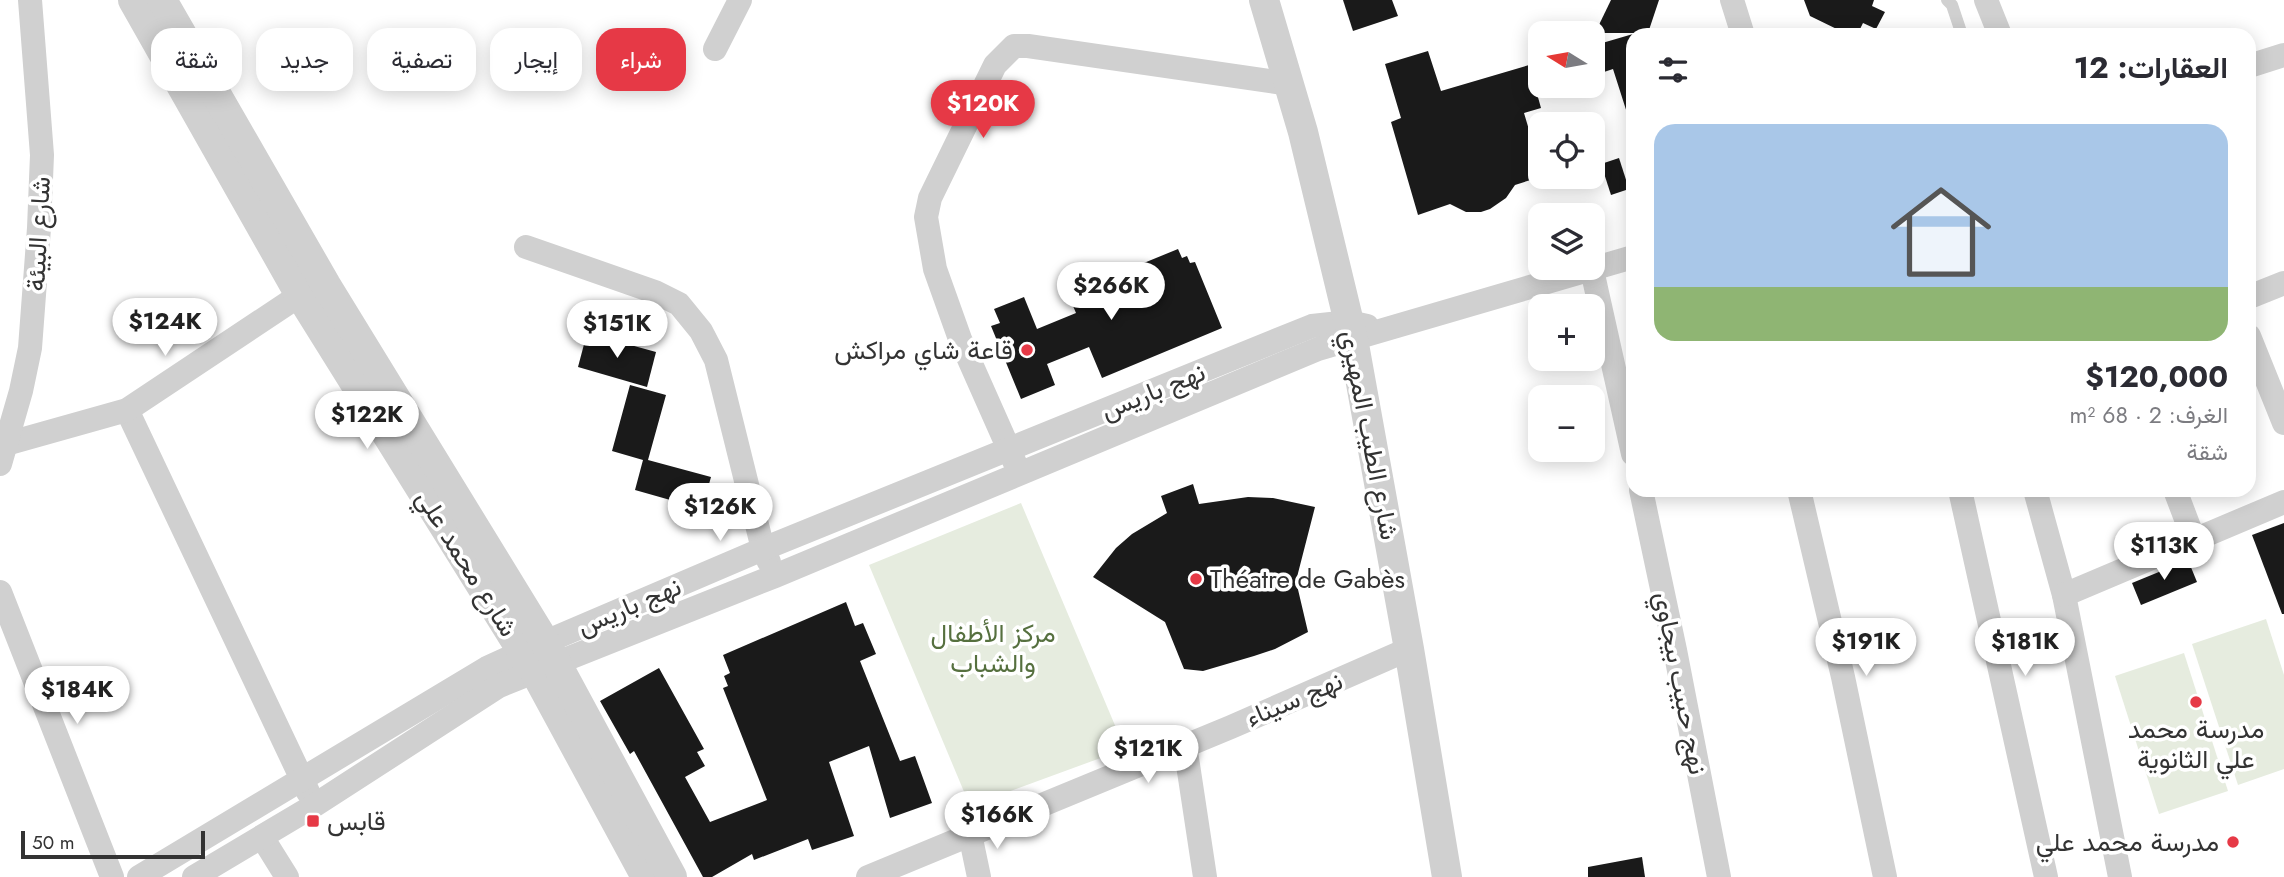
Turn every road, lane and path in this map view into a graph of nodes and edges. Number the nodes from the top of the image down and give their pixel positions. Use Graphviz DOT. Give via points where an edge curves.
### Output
graph roads {
  1 [pos="30,0"];
  2 [pos="133,0"];
  3 [pos="163,0"];
  4 [pos="740,0"];
  5 [pos="1264,0"];
  6 [pos="1732,0"];
  7 [pos="1947,0"];
  8 [pos="1986,0"];
  9 [pos="1741,28"];
  10 [pos="1960,28"];
  11 [pos="1997,28"];
  12 [pos="715,49"];
  13 [pos="2284,54"];
  14 [pos="2256,64"];
  15 [pos="1290,84"];
  16 [pos="526,247"];
  17 [pos="1626,259"];
  18 [pos="1605,266"];
  19 [pos="1558,280"];
  20 [pos="1594,280"];
  21 [pos="2284,283"];
  22 [pos="313,290"];
  23 [pos="2256,294"];
  24 [pos="1351,330"];
  25 [pos="2256,354"];
  26 [pos="127,410"];
  27 [pos="1626,423"];
  28 [pos="2284,424"];
  29 [pos="1009,450"];
  30 [pos="3,454"];
  31 [pos="1019,473"];
  32 [pos="1642,497"];
  33 [pos="1801,497"];
  34 [pos="1962,497"];
  35 [pos="2037,497"];
  36 [pos="2178,497"];
  37 [pos="2284,502"];
  38 [pos="2194,540"];
  39 [pos="763,549"];
  40 [pos="775,576"];
  41 [pos="0,592"];
  42 [pos="2064,595"];
  43 [pos="1409,649"];
  44 [pos="540,657"];
  45 [pos="1185,745"];
  46 [pos="301,779"];
  47 [pos="315,805"];
  48 [pos="970,834"];
  49 [pos="262,837"];
  50 [pos="112,877"];
  51 [pos="139,877"];
  52 [pos="194,877"];
  53 [pos="287,877"];
  54 [pos="646,877"];
  55 [pos="672,877"];
  56 [pos="868,877"];
  57 [pos="979,877"];
  58 [pos="1206,877"];
  59 [pos="1447,877"];
  60 [pos="1718,877"];
  61 [pos="1885,877"];
  62 [pos="2046,877"];
  63 [pos="2120,877"];
  1 -- 30 [label="street, شارع البيئة" via="42,155 39,228 30,348"];
  2 -- 22 [label="street, شارع محمد علي"];
  3 -- 22 [label="street, شارع محمد علي"];
  4 -- 12 [label="street"];
  5 -- 15 [label="street, شارع الطيب المهيري"];
  6 -- 9 [label="street"];
  7 -- 10 [label="lane"];
  8 -- 11 [label="street"];
  13 -- 14 [label="street"];
  15 -- 24 [label="street, شارع الطيب المهيري"];
  15 -- 29 [label="street" via="1028,46 1014,46 995,65 930,198 926,217 935,269"];
  16 -- 39 [label="street" via="655,292 679,304 701,331 716,360"];
  17 -- 18 [label="street, نهج باريس"];
  19 -- 24 [label="street, نهج باريس" via="1385,330"];
  20 -- 27 [label="street"];
  21 -- 23 [label="street"];
  22 -- 26 [label="street"];
  22 -- 44 [label="street, شارع محمد علي"];
  24 -- 29 [label="street, نهج باريس" via="1312,327"];
  24 -- 31 [label="street, نهج باريس" via="1318,349"];
  24 -- 43 [label="street, شارع الطيب المهيري"];
  25 -- 28 [label="street"];
  26 -- 30 [label="street"];
  26 -- 46 [label="street"];
  29 -- 31 [label="street"];
  29 -- 39 [label="street, نهج باريس"];
  31 -- 40 [label="street, نهج باريس"];
  32 -- 60 [label="street, نهج حبيب بيجاوي"];
  33 -- 61 [label="street"];
  34 -- 62 [label="street"];
  35 -- 42 [label="street"];
  36 -- 38 [label="street"];
  37 -- 38 [label="street"];
  38 -- 42 [label="street"];
  39 -- 40 [label="street"];
  39 -- 44 [label="street, نهج باريس"];
  40 -- 44 [label="street, نهج باريس"];
  41 -- 50 [label="street"];
  42 -- 63 [label="street"];
  43 -- 45 [label="street, نهج سيناء"];
  43 -- 59 [label="street, شارع الطيب المهيري"];
  44 -- 46 [label="street, نهج باريس" via="487,668"];
  44 -- 47 [label="street, نهج باريس"];
  44 -- 54 [label="street, شارع محمد علي"];
  44 -- 55 [label="street, شارع محمد علي"];
  45 -- 48 [label="street, نهج سيناء"];
  45 -- 58 [label="street"];
  46 -- 47 [label="street"];
  46 -- 51 [label="street, نهج باريس"];
  47 -- 49 [label="street, نهج باريس"];
  48 -- 56 [label="street, نهج سيناء"];
  48 -- 57 [label="street"];
  49 -- 52 [label="street, نهج باريس"];
  49 -- 53 [label="street"];
}
